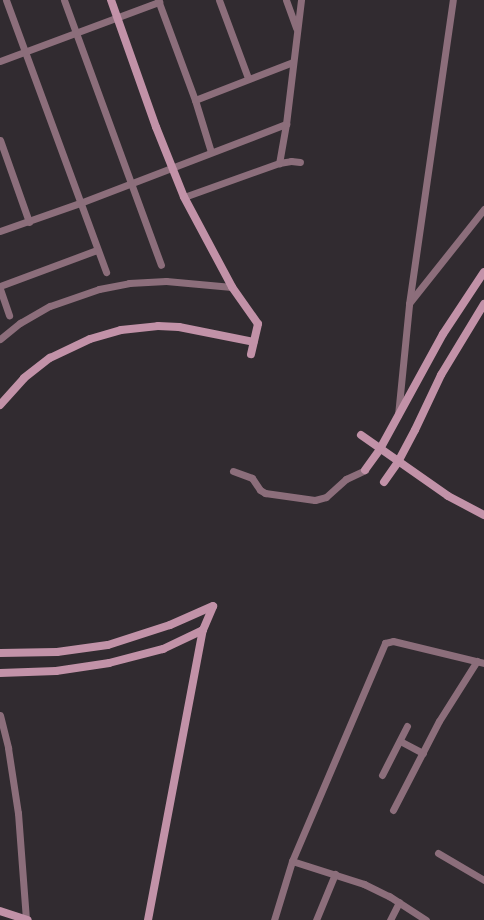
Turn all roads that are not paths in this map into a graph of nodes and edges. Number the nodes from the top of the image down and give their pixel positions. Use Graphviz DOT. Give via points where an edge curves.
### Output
graph roads {
  1 [pos="6,0"];
  2 [pos="64,0"];
  3 [pos="111,0"];
  4 [pos="219,0"];
  5 [pos="286,0"];
  6 [pos="301,0"];
  7 [pos="453,0"];
  8 [pos="159,1"];
  9 [pos="118,17"];
  10 [pos="297,30"];
  11 [pos="77,33"];
  12 [pos="25,52"];
  13 [pos="0,61"];
  14 [pos="293,62"];
  15 [pos="248,78"];
  16 [pos="195,100"];
  17 [pos="286,124"];
  18 [pos="0,140"];
  19 [pos="211,152"];
  20 [pos="300,162"];
  21 [pos="279,163"];
  22 [pos="172,168"];
  23 [pos="131,184"];
  24 [pos="184,197"];
  25 [pos="80,203"];
  26 [pos="484,209"];
  27 [pos="29,222"];
  28 [pos="0,231"];
  29 [pos="97,250"];
  30 [pos="161,265"];
  31 [pos="106,272"];
  32 [pos="484,272"];
  33 [pos="0,286"];
  34 [pos="232,286"];
  35 [pos="0,289"];
  36 [pos="409,304"];
  37 [pos="484,304"];
  38 [pos="9,315"];
  39 [pos="0,339"];
  40 [pos="254,342"];
  41 [pos="251,354"];
  42 [pos="0,405"];
  43 [pos="397,417"];
  44 [pos="361,435"];
  45 [pos="380,449"];
  46 [pos="398,462"];
  47 [pos="365,470"];
  48 [pos="233,471"];
  49 [pos="384,482"];
  50 [pos="484,515"];
  51 [pos="203,630"];
  52 [pos="0,653"];
  53 [pos="480,662"];
  54 [pos="0,673"];
  55 [pos="0,714"];
  56 [pos="407,726"];
  57 [pos="400,741"];
  58 [pos="423,753"];
  59 [pos="382,775"];
  60 [pos="393,810"];
  61 [pos="438,853"];
  62 [pos="292,861"];
  63 [pos="335,874"];
  64 [pos="484,880"];
  65 [pos="399,902"];
  66 [pos="0,911"];
  67 [pos="26,920"];
  68 [pos="148,920"];
  69 [pos="274,920"];
  70 [pos="316,920"];
  71 [pos="390,920"];
  72 [pos="426,920"];
  1 -- 12 [label="street"];
  2 -- 11 [label="street"];
  3 -- 9 [label="street"];
  4 -- 15 [label="street"];
  5 -- 10 [label="street"];
  6 -- 10 [label="street"];
  7 -- 36 [label="street"];
  8 -- 9 [label="street"];
  8 -- 16 [label="street"];
  9 -- 11 [label="street"];
  9 -- 22 [label="street"];
  10 -- 14 [label="street"];
  11 -- 12 [label="street"];
  11 -- 23 [label="street"];
  12 -- 13 [label="street"];
  12 -- 25 [label="street"];
  14 -- 15 [label="street"];
  14 -- 17 [label="street"];
  15 -- 16 [label="street"];
  16 -- 19 [label="street"];
  17 -- 19 [label="street"];
  17 -- 21 [label="street"];
  18 -- 27 [label="street"];
  19 -- 22 [label="street"];
  20 -- 21 [label="street"];
  21 -- 24 [label="street"];
  22 -- 23 [label="street"];
  22 -- 24 [label="street"];
  23 -- 25 [label="street"];
  23 -- 30 [label="street"];
  24 -- 34 [label="street"];
  25 -- 27 [label="street"];
  25 -- 29 [label="street"];
  26 -- 36 [label="street"];
  27 -- 28 [label="street"];
  29 -- 31 [label="street"];
  29 -- 33 [label="street"];
  32 -- 43 [label="street" via="443,334"];
  34 -- 39 [label="street" via="166,281 129,283 99,289 50,306 20,323"];
  34 -- 40 [label="street" via="258,324"];
  35 -- 38 [label="street"];
  36 -- 43 [label="street"];
  37 -- 46 [label="street" via="441,375"];
  40 -- 41 [label="street"];
  40 -- 42 [label="street" via="180,327 158,326 120,330 78,344 50,358 24,378"];
  43 -- 45 [label="street"];
  44 -- 45 [label="street"];
  45 -- 46 [label="street"];
  45 -- 47 [label="street"];
  46 -- 49 [label="street"];
  46 -- 50 [label="street" via="448,496"];
  47 -- 48 [label="street" via="343,481 326,497 315,500 265,493 252,478"];
  51 -- 52 [label="street" via="212,606 170,625 108,645 57,652"];
  51 -- 54 [label="street" via="163,649 109,663 56,671"];
  51 -- 68 [label="street"];
  53 -- 58 [label="street" via="443,714"];
  53 -- 62 [label="street" via="393,641 385,644"];
  55 -- 67 [label="street" via="18,813"];
  56 -- 57 [label="street"];
  57 -- 58 [label="street"];
  57 -- 59 [label="street"];
  58 -- 60 [label="street"];
  61 -- 64 [label="street"];
  62 -- 63 [label="street"];
  62 -- 69 [label="street"];
  63 -- 65 [label="street" via="364,884"];
  63 -- 70 [label="street"];
  65 -- 71 [label="street"];
  65 -- 72 [label="street"];
  66 -- 67 [label="street"];
}
